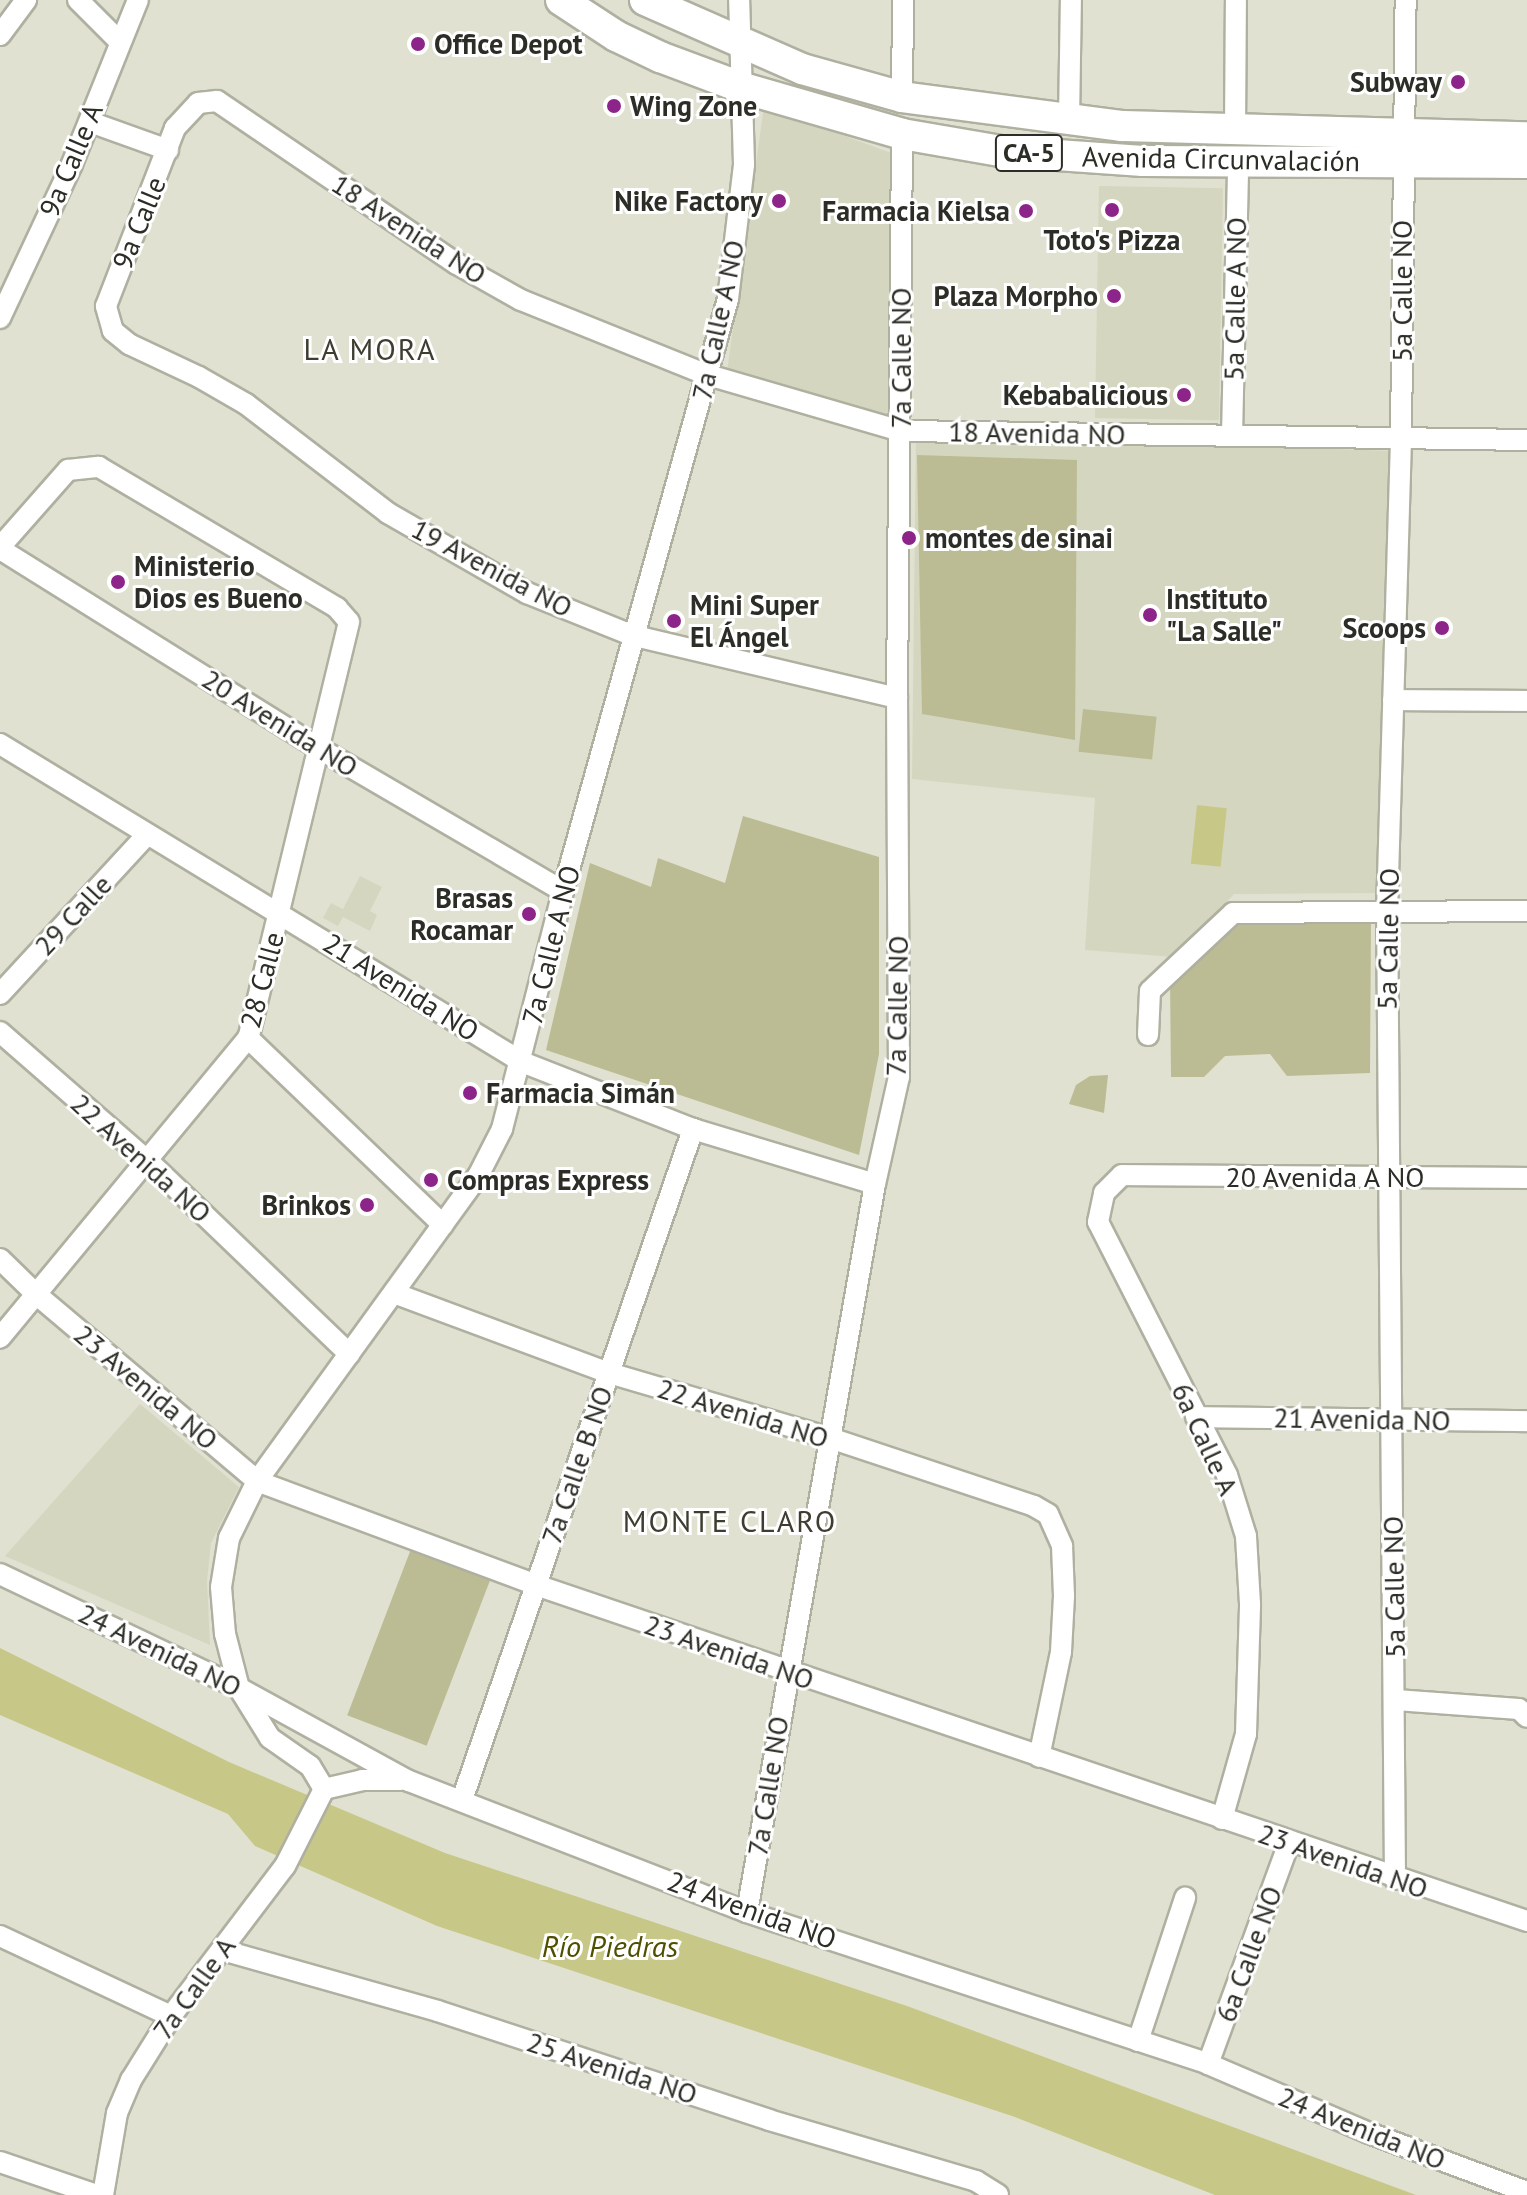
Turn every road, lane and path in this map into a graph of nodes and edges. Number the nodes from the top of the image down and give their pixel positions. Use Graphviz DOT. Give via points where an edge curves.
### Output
graph roads {
  1 [pos="26,0"];
  2 [pos="78,0"];
  3 [pos="138,0"];
  4 [pos="561,0"];
  5 [pos="645,0"];
  6 [pos="739,0"];
  7 [pos="903,0"];
  8 [pos="1071,0"];
  9 [pos="1236,0"];
  10 [pos="1406,0"];
  11 [pos="0,35"];
  12 [pos="120,42"];
  13 [pos="739,43"];
  14 [pos="743,88"];
  15 [pos="902,93"];
  16 [pos="198,103"];
  17 [pos="1069,121"];
  18 [pos="90,122"];
  19 [pos="1235,131"];
  20 [pos="902,134"];
  21 [pos="1527,137"];
  22 [pos="1403,148"];
  23 [pos="168,150"];
  24 [pos="1238,162"];
  25 [pos="1527,163"];
  26 [pos="0,318"];
  27 [pos="129,344"];
  28 [pos="708,375"];
  29 [pos="901,431"];
  30 [pos="1232,436"];
  31 [pos="1527,440"];
  32 [pos="1401,441"];
  33 [pos="0,548"];
  34 [pos="634,636"];
  35 [pos="897,698"];
  36 [pos="1393,700"];
  37 [pos="1527,701"];
  38 [pos="0,744"];
  39 [pos="320,749"];
  40 [pos="146,836"];
  41 [pos="563,891"];
  42 [pos="1387,911"];
  43 [pos="1527,911"];
  44 [pos="280,913"];
  45 [pos="0,994"];
  46 [pos="0,1032"];
  47 [pos="1148,1035"];
  48 [pos="248,1038"];
  49 [pos="522,1062"];
  50 [pos="693,1129"];
  51 [pos="148,1161"];
  52 [pos="1122,1175"];
  53 [pos="1387,1177"];
  54 [pos="1527,1178"];
  55 [pos="875,1184"];
  56 [pos="443,1225"];
  57 [pos="0,1259"];
  58 [pos="394,1293"];
  59 [pos="36,1294"];
  60 [pos="0,1338"];
  61 [pos="349,1354"];
  62 [pos="609,1373"];
  63 [pos="1196,1417"];
  64 [pos="1390,1418"];
  65 [pos="1527,1421"];
  66 [pos="830,1438"];
  67 [pos="257,1481"];
  68 [pos="0,1574"];
  69 [pos="536,1585"];
  70 [pos="787,1672"];
  71 [pos="239,1688"];
  72 [pos="1396,1700"];
  73 [pos="1524,1709"];
  74 [pos="1039,1757"];
  75 [pos="409,1781"];
  76 [pos="323,1792"];
  77 [pos="462,1800"];
  78 [pos="1222,1819"];
  79 [pos="1289,1843"];
  80 [pos="1395,1879"];
  81 [pos="1185,1898"];
  82 [pos="747,1912"];
  83 [pos="1527,1921"];
  84 [pos="0,1936"];
  85 [pos="222,1950"];
  86 [pos="171,2016"];
  87 [pos="1138,2041"];
  88 [pos="1208,2064"];
  89 [pos="0,2162"];
  90 [pos="1527,2192"];
  91 [pos="100,2195"];
  92 [pos="998,2195"];
  1 -- 11 [label="street"];
  2 -- 12 [label="street"];
  3 -- 12 [label="street, 9a Calle A"];
  4 -- 14 [label="highway, Avenida Circunvalación / CA-5" via="649,52"];
  5 -- 13 [label="highway, Avenida Circunvalación / CA-5"];
  6 -- 13 [label="street, 7a Calle A NO"];
  7 -- 15 [label="street"];
  8 -- 17 [label="street"];
  9 -- 19 [label="street"];
  10 -- 22 [label="street, 5a Calle NO"];
  12 -- 18 [label="street, 9a Calle A"];
  13 -- 14 [label="street, 7a Calle A NO"];
  13 -- 15 [label="highway, Avenida Circunvalación / CA-5" via="802,69"];
  14 -- 20 [label="highway, Avenida Circunvalación / CA-5"];
  14 -- 28 [label="street, 7a Calle A NO" via="738,234"];
  15 -- 17 [label="highway, Avenida Circunvalación / CA-5"];
  16 -- 23 [label="street, 9a Calle" via="175,128"];
  16 -- 28 [label="street, 18 Avenida NO" via="217,101 237,113 457,264 521,300"];
  17 -- 19 [label="highway, Avenida Circunvalación / CA-5"];
  18 -- 23 [label="street"];
  18 -- 26 [label="street, 9a Calle A"];
  19 -- 22 [label="highway, Avenida Circunvalación / CA-5"];
  20 -- 24 [label="highway, Avenida Circunvalación / CA-5" via="1000,151"];
  20 -- 29 [label="street, 7a Calle NO"];
  21 -- 22 [label="highway, Avenida Circunvalación / CA-5"];
  22 -- 24 [label="highway, Avenida Circunvalación / CA-5"];
  22 -- 25 [label="highway, Avenida Circunvalación / CA-5"];
  22 -- 32 [label="street, 5a Calle NO"];
  23 -- 27 [label="street, 9a Calle" via="106,306 113,331"];
  24 -- 30 [label="street, 5a Calle A NO"];
  27 -- 34 [label="street, 19 Avenida NO" via="246,404 401,521 527,593"];
  28 -- 29 [label="street, 18 Avenida NO"];
  28 -- 34 [label="street, 7a Calle A NO"];
  29 -- 30 [label="street, 18 Avenida NO"];
  29 -- 35 [label="street, 7a Calle NO"];
  30 -- 32 [label="street, 18 Avenida NO"];
  31 -- 32 [label="street, 18 Avenida NO"];
  32 -- 36 [label="street, 5a Calle NO"];
  33 -- 39 [label="street, 20 Avenida NO"];
  33 -- 39 [label="street, 28 Calle" via="68,470 99,467 337,608 349,622 348,637"];
  34 -- 35 [label="street, 19 Avenida NO"];
  34 -- 41 [label="street, 7a Calle A NO"];
  35 -- 55 [label="street, 7a Calle NO" via="899,1077"];
  36 -- 37 [label="street"];
  36 -- 42 [label="street, 5a Calle NO"];
  38 -- 40 [label="street, 21 Avenida NO"];
  39 -- 41 [label="street, 20 Avenida NO"];
  39 -- 44 [label="street, 28 Calle"];
  40 -- 44 [label="street, 21 Avenida NO"];
  40 -- 45 [label="street, 29 Calle"];
  41 -- 49 [label="street, 7a Calle A NO"];
  42 -- 43 [label="street"];
  42 -- 47 [label="street" via="1233,913 1150,991"];
  42 -- 53 [label="street, 5a Calle NO"];
  44 -- 48 [label="street, 28 Calle"];
  44 -- 49 [label="street, 21 Avenida NO"];
  46 -- 51 [label="street, 22 Avenida NO"];
  48 -- 51 [label="street, 28 Calle"];
  48 -- 56 [label="street"];
  49 -- 50 [label="street, 21 Avenida NO"];
  49 -- 56 [label="street, 7a Calle A NO" via="502,1129 478,1176"];
  50 -- 55 [label="street, 21 Avenida NO"];
  50 -- 62 [label="street, 7a Calle B NO"];
  51 -- 59 [label="street, 28 Calle"];
  51 -- 61 [label="street, 22 Avenida NO"];
  52 -- 53 [label="street, 20 Avenida A NO"];
  52 -- 63 [label="street, 6a Calle A" via="1104,1193 1098,1222"];
  53 -- 54 [label="street, 20 Avenida A NO"];
  53 -- 64 [label="street, 5a Calle NO"];
  55 -- 66 [label="street, 7a Calle NO"];
  56 -- 58 [label="street, 7a Calle A NO"];
  57 -- 59 [label="street, 23 Avenida NO"];
  58 -- 61 [label="street, 7a Calle A NO"];
  58 -- 62 [label="street, 22 Avenida NO"];
  59 -- 60 [label="street, 28 Calle"];
  59 -- 67 [label="street, 23 Avenida NO"];
  61 -- 67 [label="street, 7a Calle A NO"];
  62 -- 66 [label="street, 22 Avenida NO"];
  62 -- 69 [label="street, 7a Calle B NO"];
  63 -- 64 [label="street, 21 Avenida NO"];
  63 -- 78 [label="street, 6a Calle A" via="1227,1475 1246,1536 1246,1734"];
  64 -- 65 [label="street, 21 Avenida NO"];
  64 -- 72 [label="street, 5a Calle NO"];
  66 -- 70 [label="street, 7a Calle NO"];
  66 -- 74 [label="street, 22 Avenida NO" via="1048,1514 1062,1546 1064,1596 1059,1665"];
  67 -- 69 [label="street, 23 Avenida NO"];
  67 -- 71 [label="street, 7a Calle A NO" via="229,1538 221,1587 225,1634"];
  68 -- 71 [label="street, 24 Avenida NO"];
  69 -- 70 [label="street, 23 Avenida NO"];
  69 -- 77 [label="street, 7a Calle B NO"];
  70 -- 74 [label="street, 23 Avenida NO"];
  70 -- 82 [label="street, 7a Calle NO"];
  71 -- 75 [label="street, 24 Avenida NO"];
  71 -- 76 [label="street, 7a Calle A NO" via="270,1738 310,1766"];
  72 -- 73 [label="street"];
  72 -- 80 [label="street, 5a Calle NO"];
  74 -- 78 [label="street, 23 Avenida NO"];
  75 -- 76 [label="street" via="362,1780"];
  75 -- 77 [label="street, 24 Avenida NO"];
  76 -- 85 [label="street, 7a Calle A" via="285,1866"];
  77 -- 82 [label="street, 24 Avenida NO"];
  78 -- 79 [label="street, 23 Avenida NO"];
  79 -- 80 [label="street, 23 Avenida NO"];
  79 -- 88 [label="street, 6a Calle NO"];
  80 -- 83 [label="street, 23 Avenida NO"];
  81 -- 87 [label="street"];
  82 -- 87 [label="street, 24 Avenida NO"];
  84 -- 86 [label="street"];
  85 -- 86 [label="street, 7a Calle A"];
  85 -- 92 [label="street, 25 Avenida NO" via="438,2011 769,2120 976,2181"];
  86 -- 91 [label="street, 7a Calle A" via="117,2113"];
  87 -- 88 [label="street, 24 Avenida NO"];
  88 -- 90 [label="street, 24 Avenida NO" via="1369,2133"];
  89 -- 91 [label="street"];
}
